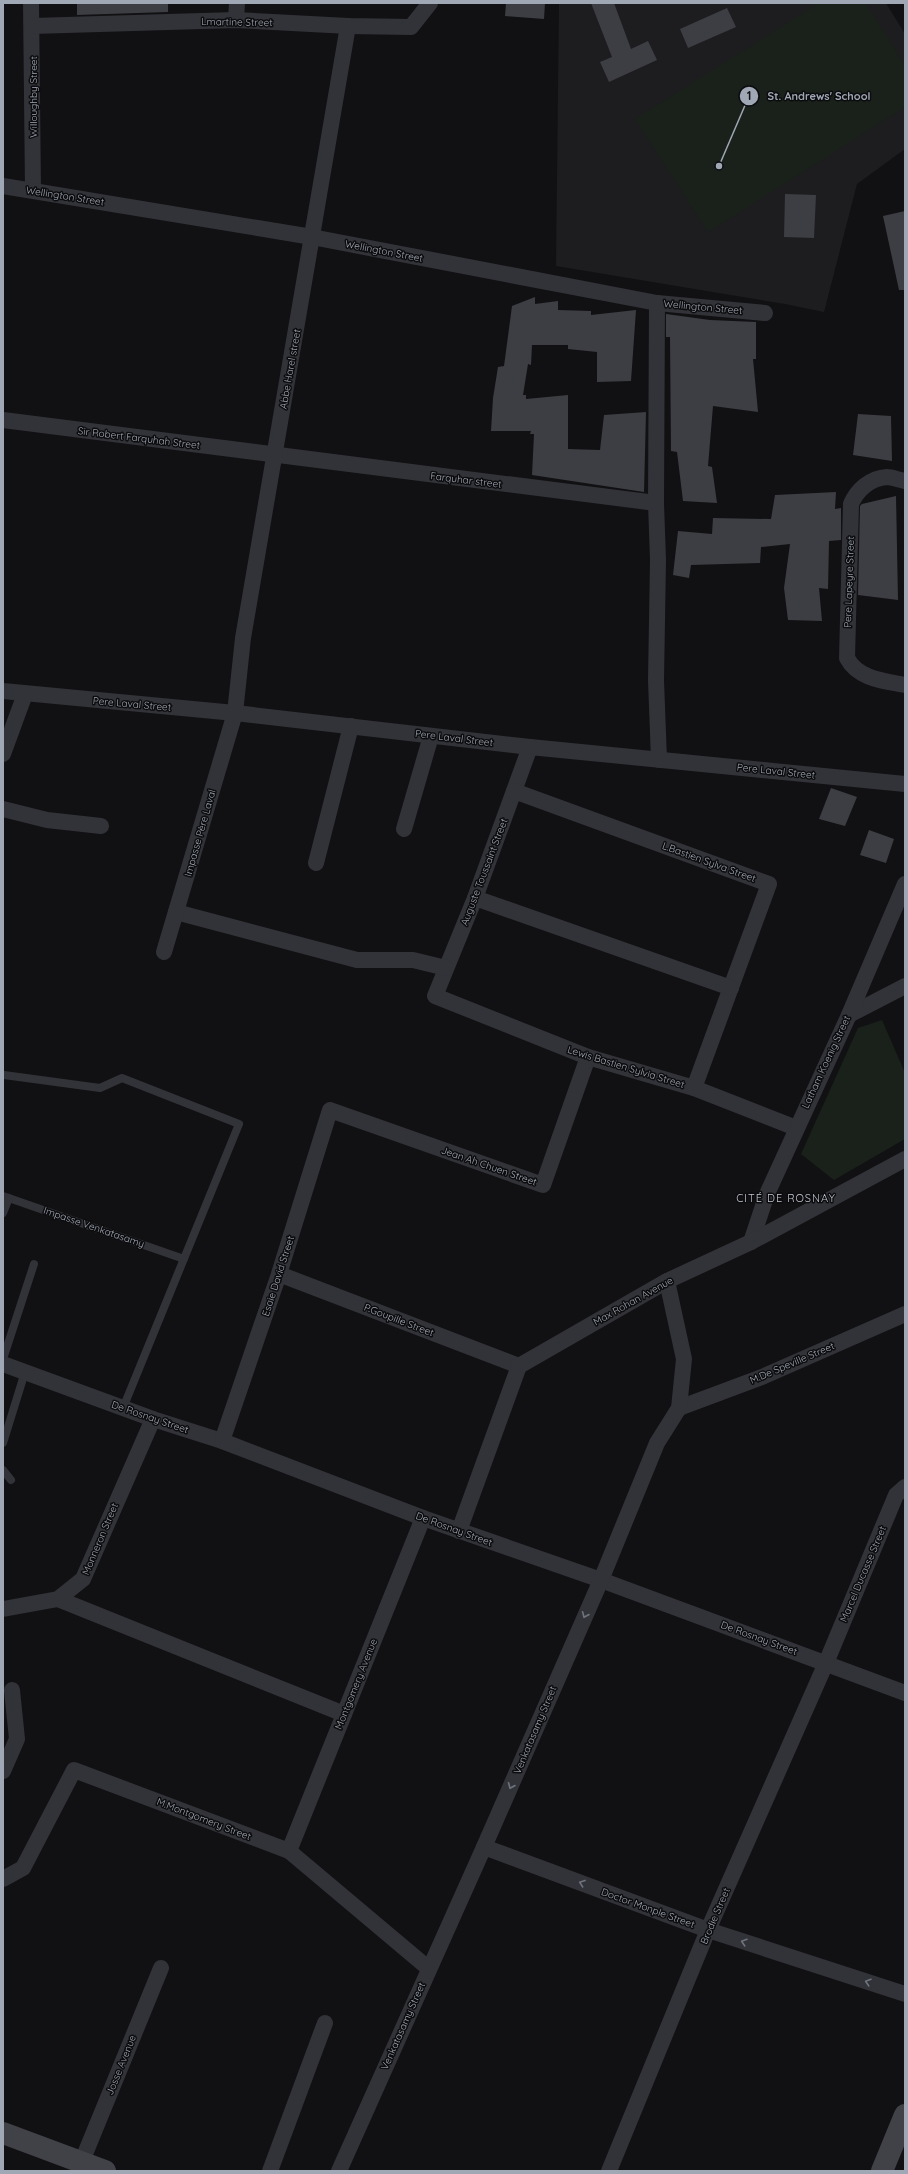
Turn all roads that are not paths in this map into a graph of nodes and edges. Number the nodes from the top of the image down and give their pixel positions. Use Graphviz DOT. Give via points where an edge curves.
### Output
graph roads {
  1 [pos="30,3"];
  2 [pos="236,3"];
  3 [pos="430,3"];
  4 [pos="236,20"];
  5 [pos="32,26"];
  6 [pos="348,26"];
  7 [pos="3,186"];
  8 [pos="33,190"];
  9 [pos="312,237"];
  10 [pos="657,303"];
  11 [pos="765,313"];
  12 [pos="3,420"];
  13 [pos="275,456"];
  14 [pos="905,481"];
  15 [pos="656,503"];
  16 [pos="905,684"];
  17 [pos="3,692"];
  18 [pos="25,694"];
  19 [pos="235,713"];
  20 [pos="351,726"];
  21 [pos="431,736"];
  22 [pos="530,747"];
  23 [pos="3,754"];
  24 [pos="659,760"];
  25 [pos="905,784"];
  26 [pos="514,791"];
  27 [pos="3,808"];
  28 [pos="101,826"];
  29 [pos="404,829"];
  30 [pos="316,863"];
  31 [pos="905,884"];
  32 [pos="475,898"];
  33 [pos="176,912"];
  34 [pos="164,952"];
  35 [pos="446,968"];
  36 [pos="905,986"];
  37 [pos="732,988"];
  38 [pos="435,996"];
  39 [pos="849,1015"];
  40 [pos="588,1057"];
  41 [pos="4,1075"];
  42 [pos="694,1088"];
  43 [pos="330,1110"];
  44 [pos="796,1128"];
  45 [pos="905,1159"];
  46 [pos="6,1197"];
  47 [pos="3,1213"];
  48 [pos="751,1242"];
  49 [pos="184,1259"];
  50 [pos="34,1264"];
  51 [pos="279,1274"];
  52 [pos="667,1281"];
  53 [pos="905,1314"];
  54 [pos="3,1359"];
  55 [pos="3,1364"];
  56 [pos="519,1366"];
  57 [pos="25,1372"];
  58 [pos="123,1408"];
  59 [pos="679,1408"];
  60 [pos="153,1419"];
  61 [pos="222,1441"];
  62 [pos="3,1443"];
  63 [pos="3,1470"];
  64 [pos="11,1480"];
  65 [pos="905,1488"];
  66 [pos="423,1518"];
  67 [pos="459,1531"];
  68 [pos="600,1580"];
  69 [pos="58,1599"];
  70 [pos="3,1609"];
  71 [pos="826,1663"];
  72 [pos="12,1690"];
  73 [pos="905,1693"];
  74 [pos="344,1714"];
  75 [pos="3,1771"];
  76 [pos="484,1847"];
  77 [pos="289,1851"];
  78 [pos="3,1879"];
  79 [pos="708,1930"];
  80 [pos="161,1968"];
  81 [pos="428,1968"];
  82 [pos="905,1994"];
  83 [pos="325,2023"];
  84 [pos="905,2115"];
  85 [pos="3,2133"];
  86 [pos="80,2167"];
  87 [pos="105,2171"];
  88 [pos="270,2171"];
  89 [pos="339,2171"];
  90 [pos="609,2171"];
  91 [pos="882,2171"];
  1 -- 5 [label="street, Willoughby Street"];
  2 -- 4 [label="street"];
  3 -- 6 [label="street, Lmartine Street" via="411,27"];
  4 -- 5 [label="street, Lmartine Street"];
  4 -- 6 [label="street, Lmartine Street"];
  5 -- 8 [label="street, Willoughby Street"];
  6 -- 9 [label="street, Abbe Harel street"];
  7 -- 8 [label="street, Wellington Street"];
  8 -- 9 [label="street, Wellington Street"];
  9 -- 10 [label="street, Wellington Street"];
  9 -- 13 [label="street, Abbe Harel street"];
  10 -- 11 [label="street, Wellington Street"];
  10 -- 15 [label="street"];
  12 -- 13 [label="street, Sir Robert Farquhah Street"];
  13 -- 15 [label="street, Farquhar street"];
  13 -- 19 [label="street, Abbe Harel street" via="243,638"];
  14 -- 16 [label="street, Pere Lapeyre Street" via="887,477 875,480 857,492 851,504 847,658 850,664 870,678"];
  15 -- 24 [label="street" via="656,680"];
  17 -- 18 [label="street, Pere Laval Street"];
  18 -- 19 [label="street, Pere Laval Street"];
  18 -- 23 [label="street"];
  19 -- 20 [label="street, Pere Laval Street"];
  19 -- 33 [label="street, Impasse Père Laval"];
  20 -- 21 [label="street, Pere Laval Street"];
  20 -- 30 [label="street"];
  21 -- 22 [label="street, Pere Laval Street"];
  21 -- 29 [label="street"];
  22 -- 24 [label="street, Pere Laval Street"];
  22 -- 26 [label="street, Auguste Toussaint Street"];
  24 -- 25 [label="street, Pere Laval Street"];
  26 -- 32 [label="street, Auguste Toussaint Street"];
  26 -- 37 [label="street, L.Bastien Sylva Street" via="769,884"];
  27 -- 28 [label="street" via="47,820"];
  31 -- 39 [label="street, Latham Koenig Street"];
  32 -- 35 [label="street, Auguste Toussaint Street"];
  32 -- 37 [label="street"];
  33 -- 34 [label="street, Impasse Père Laval"];
  33 -- 35 [label="street" via="357,960 413,960"];
  35 -- 38 [label="street, Auguste Toussaint Street"];
  36 -- 39 [label="street"];
  37 -- 42 [label="street, L.Bastien Sylva Street"];
  38 -- 40 [label="street, Lewis Bastien Sylvia Street"];
  39 -- 44 [label="street, Latham Koenig Street"];
  40 -- 42 [label="street, Lewis Bastien Sylvia Street"];
  40 -- 43 [label="street, Jean Ah Chuen Street" via="543,1185"];
  41 -- 49 [label="lane" via="100,1088 122,1078 239,1124"];
  42 -- 44 [label="street, Lewis Bastien Sylvia Street"];
  43 -- 51 [label="street, Esaie David Street"];
  44 -- 48 [label="street, Latham Koenig Street" via="767,1194"];
  45 -- 48 [label="street, Max Rohan Avenue"];
  46 -- 47 [label="lane"];
  46 -- 49 [label="lane, Impasse Venkatasamy"];
  48 -- 52 [label="street, Max Rohan Avenue"];
  49 -- 58 [label="lane"];
  50 -- 54 [label="lane"];
  51 -- 56 [label="street, P.Goupille Street"];
  51 -- 61 [label="street, Esaie David Street"];
  52 -- 56 [label="street, Max Rohan Avenue"];
  52 -- 59 [label="street, Venkatasamy Street" via="684,1359"];
  53 -- 59 [label="street, M.De Speville Street" via="762,1377"];
  55 -- 57 [label="street, De Rosnay Street"];
  56 -- 67 [label="street"];
  57 -- 58 [label="street, De Rosnay Street"];
  57 -- 62 [label="lane"];
  58 -- 60 [label="street, De Rosnay Street"];
  59 -- 68 [label="street, Venkatasamy Street" via="657,1443"];
  60 -- 61 [label="street, De Rosnay Street"];
  60 -- 69 [label="street, Monneron Street" via="83,1579"];
  61 -- 66 [label="street, De Rosnay Street"];
  63 -- 64 [label="lane"];
  65 -- 71 [label="street, Marcel Ducasse Street" via="896,1495"];
  66 -- 67 [label="street, De Rosnay Street"];
  66 -- 74 [label="street, Montgomery Avenue"];
  67 -- 68 [label="street, De Rosnay Street"];
  68 -- 71 [label="street, De Rosnay Street"];
  68 -- 76 [label="street, Venkatasamy Street, one-way"];
  69 -- 70 [label="street, Monneron Street"];
  69 -- 74 [label="street"];
  71 -- 73 [label="street, De Rosnay Street"];
  71 -- 79 [label="street, Brodie Street"];
  72 -- 75 [label="street" via="17,1739"];
  74 -- 77 [label="street, Montgomery Avenue"];
  79 -- 76 [label="street, Doctor Monple Street, one-way"];
  76 -- 81 [label="street, Venkatasamy Street"];
  77 -- 78 [label="street, M.Montgomery Street" via="74,1770 23,1868"];
  77 -- 81 [label="street, M.Montgomery Street"];
  82 -- 79 [label="street, Doctor Monple Street, one-way"];
  79 -- 90 [label="street, Brodie Street"];
  80 -- 86 [label="street, Josse Avenue"];
  81 -- 89 [label="street, Venkatasamy Street"];
  83 -- 88 [label="street"];
  84 -- 91 [label="main road"];
  85 -- 86 [label="main road"];
  86 -- 87 [label="main road"];
}
